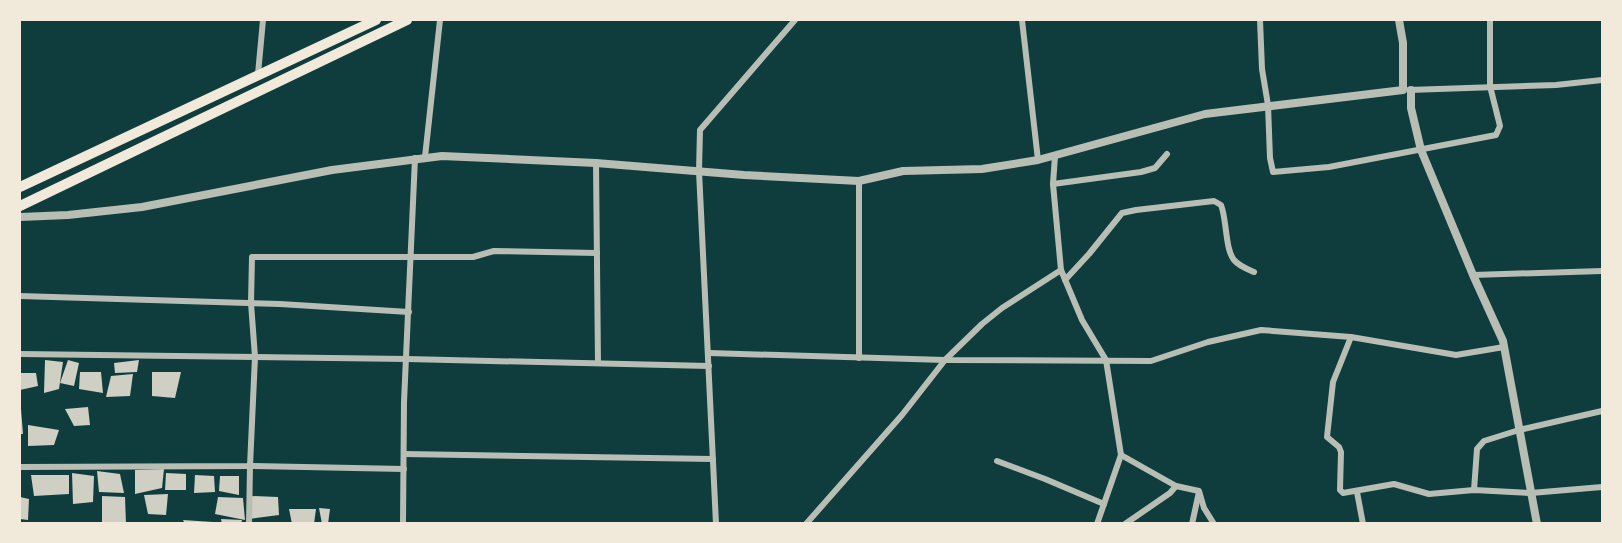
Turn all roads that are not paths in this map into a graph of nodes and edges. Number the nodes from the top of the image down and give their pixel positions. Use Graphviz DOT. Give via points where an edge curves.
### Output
graph roads {
  1 [pos="263,20"];
  2 [pos="376,20"];
  3 [pos="407,20"];
  4 [pos="440,20"];
  5 [pos="795,20"];
  6 [pos="1022,20"];
  7 [pos="1260,20"];
  8 [pos="1399,20"];
  9 [pos="1490,20"];
  10 [pos="258,74"];
  11 [pos="1602,80"];
  12 [pos="1490,86"];
  13 [pos="1407,90"];
  14 [pos="1268,105"];
  15 [pos="1421,150"];
  16 [pos="1167,154"];
  17 [pos="1055,156"];
  18 [pos="425,157"];
  19 [pos="415,158"];
  20 [pos="1038,160"];
  21 [pos="596,162"];
  22 [pos="699,171"];
  23 [pos="859,182"];
  24 [pos="1053,184"];
  25 [pos="20,187"];
  26 [pos="20,206"];
  27 [pos="20,217"];
  28 [pos="597,253"];
  29 [pos="412,257"];
  30 [pos="1061,270"];
  31 [pos="1602,271"];
  32 [pos="1254,272"];
  33 [pos="1473,275"];
  34 [pos="1065,280"];
  35 [pos="20,296"];
  36 [pos="251,303"];
  37 [pos="410,312"];
  38 [pos="1351,337"];
  39 [pos="1504,347"];
  40 [pos="709,353"];
  41 [pos="20,354"];
  42 [pos="255,357"];
  43 [pos="859,358"];
  44 [pos="407,359"];
  45 [pos="945,360"];
  46 [pos="1106,360"];
  47 [pos="598,363"];
  48 [pos="709,366"];
  49 [pos="1602,411"];
  50 [pos="1519,430"];
  51 [pos="404,454"];
  52 [pos="1121,455"];
  53 [pos="713,459"];
  54 [pos="997,461"];
  55 [pos="250,466"];
  56 [pos="20,467"];
  57 [pos="404,469"];
  58 [pos="1176,486"];
  59 [pos="1602,487"];
  60 [pos="1474,490"];
  61 [pos="1199,491"];
  62 [pos="1357,492"];
  63 [pos="1531,493"];
  64 [pos="1104,504"];
  65 [pos="249,524"];
  66 [pos="403,524"];
  67 [pos="716,524"];
  68 [pos="806,524"];
  69 [pos="1097,524"];
  70 [pos="1125,524"];
  71 [pos="1192,524"];
  72 [pos="1214,524"];
  73 [pos="1363,524"];
  74 [pos="1537,524"];
  1 -- 10 [label="street"];
  2 -- 10 [label="main road"];
  3 -- 26 [label="main road"];
  4 -- 18 [label="street"];
  5 -- 22 [label="street" via="700,130"];
  6 -- 20 [label="street"];
  7 -- 14 [label="street"];
  8 -- 13 [label="street"];
  9 -- 12 [label="street"];
  10 -- 25 [label="main road"];
  11 -- 12 [label="street"];
  12 -- 13 [label="street"];
  12 -- 15 [label="street" via="1500,126 1496,135"];
  13 -- 14 [label="street"];
  13 -- 15 [label="street"];
  14 -- 15 [label="street" via="1273,172 1329,167"];
  14 -- 17 [label="street" via="1205,114"];
  15 -- 33 [label="street"];
  16 -- 24 [label="street" via="1155,168 1142,172"];
  17 -- 20 [label="street"];
  17 -- 24 [label="street"];
  18 -- 19 [label="street"];
  18 -- 21 [label="street"];
  19 -- 27 [label="street" via="142,207"];
  19 -- 29 [label="street"];
  20 -- 23 [label="street" via="982,169 903,171"];
  21 -- 22 [label="street"];
  21 -- 28 [label="street"];
  22 -- 23 [label="street"];
  22 -- 40 [label="street"];
  23 -- 43 [label="street"];
  24 -- 30 [label="street"];
  28 -- 29 [label="street" via="494,251 473,257"];
  28 -- 47 [label="street"];
  29 -- 36 [label="street" via="252,257"];
  29 -- 37 [label="street"];
  30 -- 34 [label="street"];
  30 -- 45 [label="street" via="1002,308"];
  31 -- 33 [label="street"];
  32 -- 34 [label="street" via="1233,259 1226,216 1214,201 1122,213"];
  33 -- 39 [label="street"];
  34 -- 46 [label="street" via="1082,320"];
  35 -- 36 [label="street"];
  36 -- 37 [label="street"];
  36 -- 42 [label="street"];
  37 -- 44 [label="street"];
  38 -- 39 [label="street" via="1456,355"];
  38 -- 46 [label="street" via="1261,330 1151,361"];
  38 -- 62 [label="street" via="1333,382 1327,437 1341,452 1340,490"];
  39 -- 50 [label="street"];
  40 -- 43 [label="street"];
  40 -- 48 [label="street"];
  41 -- 42 [label="street"];
  42 -- 44 [label="street"];
  42 -- 55 [label="street"];
  43 -- 45 [label="street"];
  44 -- 47 [label="street"];
  44 -- 51 [label="street"];
  45 -- 46 [label="street"];
  45 -- 68 [label="street"];
  46 -- 52 [label="street"];
  47 -- 48 [label="street"];
  48 -- 53 [label="street"];
  49 -- 50 [label="street"];
  50 -- 60 [label="street" via="1484,441 1477,449"];
  50 -- 63 [label="street"];
  51 -- 53 [label="street"];
  51 -- 57 [label="street"];
  52 -- 58 [label="street"];
  52 -- 64 [label="street"];
  53 -- 67 [label="street"];
  54 -- 64 [label="street"];
  55 -- 56 [label="street"];
  55 -- 57 [label="street"];
  55 -- 65 [label="street"];
  57 -- 66 [label="street"];
  58 -- 61 [label="street"];
  58 -- 70 [label="street"];
  59 -- 63 [label="street"];
  60 -- 62 [label="street" via="1429,494 1394,484"];
  60 -- 63 [label="street"];
  61 -- 71 [label="street"];
  61 -- 72 [label="street"];
  62 -- 73 [label="street"];
  63 -- 74 [label="street"];
  64 -- 69 [label="street"];
}
